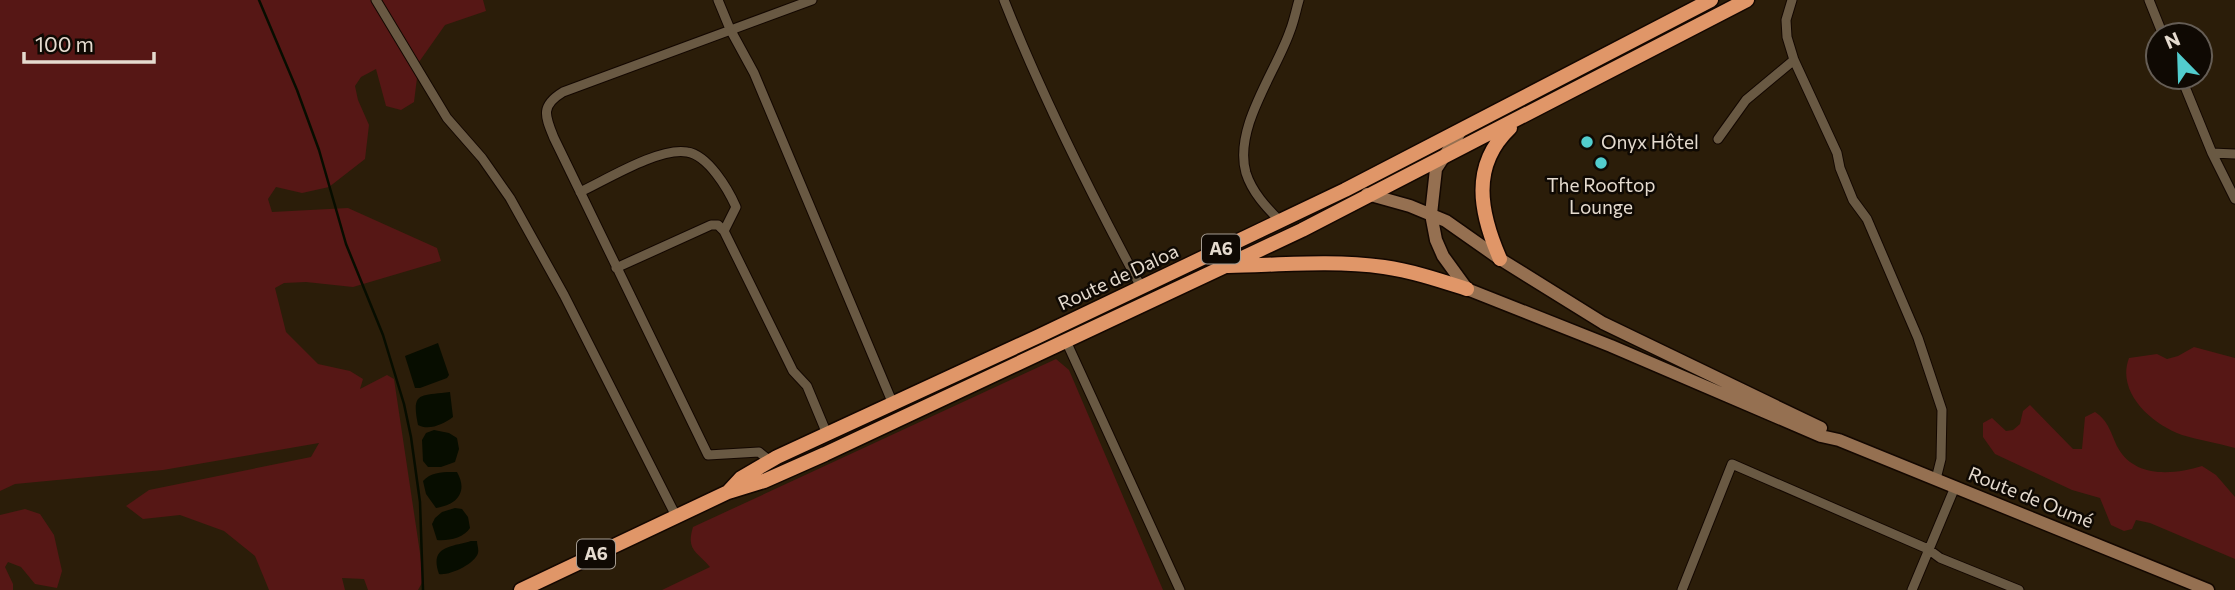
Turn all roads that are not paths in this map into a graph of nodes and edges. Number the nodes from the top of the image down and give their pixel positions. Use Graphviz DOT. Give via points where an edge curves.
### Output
graph roads {
  1 [pos="376,0"];
  2 [pos="718,0"];
  3 [pos="812,0"];
  4 [pos="1004,0"];
  5 [pos="1299,0"];
  6 [pos="1711,0"];
  7 [pos="1747,0"];
  8 [pos="1791,0"];
  9 [pos="2149,0"];
  10 [pos="2157,21"];
  11 [pos="730,29"];
  12 [pos="1794,60"];
  13 [pos="2186,91"];
  14 [pos="1521,118"];
  15 [pos="1460,132"];
  16 [pos="1718,139"];
  17 [pos="2212,153"];
  18 [pos="2235,153"];
  19 [pos="1441,160"];
  20 [pos="1345,190"];
  21 [pos="580,192"];
  22 [pos="1373,195"];
  23 [pos="2235,199"];
  24 [pos="1431,214"];
  25 [pos="1279,221"];
  26 [pos="724,231"];
  27 [pos="1500,258"];
  28 [pos="1220,267"];
  29 [pos="616,268"];
  30 [pos="1141,287"];
  31 [pos="1467,289"];
  32 [pos="1066,341"];
  33 [pos="893,404"];
  34 [pos="827,434"];
  35 [pos="1839,440"];
  36 [pos="770,461"];
  37 [pos="1936,479"];
  38 [pos="1955,487"];
  39 [pos="728,492"];
  40 [pos="676,516"];
  41 [pos="1928,549"];
  42 [pos="522,590"];
  43 [pos="1180,590"];
  44 [pos="1682,590"];
  45 [pos="1912,590"];
  46 [pos="2019,590"];
  47 [pos="2208,590"];
  1 -- 40 [label="street" via="447,118 510,198"];
  2 -- 11 [label="street"];
  3 -- 11 [label="street"];
  4 -- 30 [label="street" via="1087,185"];
  5 -- 25 [label="street" via="1243,145 1254,190"];
  6 -- 15 [label="highway, Route de Daloa / A6"];
  7 -- 14 [label="highway, A6"];
  8 -- 12 [label="street" via="1786,20"];
  9 -- 10 [label="street"];
  11 -- 21 [label="street" via="563,92 548,104 546,120"];
  11 -- 33 [label="street" via="754,73"];
  12 -- 16 [label="street" via="1746,100"];
  12 -- 37 [label="street" via="1918,338 1942,410"];
  13 -- 17 [label="street"];
  14 -- 19 [label="highway, A6"];
  14 -- 27 [label="highway" via="1500,138 1482,184 1485,219"];
  15 -- 19 [label="main road"];
  15 -- 20 [label="highway, Route de Daloa / A6"];
  17 -- 18 [label="street"];
  17 -- 23 [label="street"];
  19 -- 22 [label="highway, A6"];
  19 -- 24 [label="main road"];
  20 -- 22 [label="main road"];
  20 -- 25 [label="highway, Route de Daloa / A6"];
  21 -- 26 [label="street" via="650,158 689,152 729,191 736,207"];
  21 -- 29 [label="street"];
  22 -- 24 [label="main road"];
  22 -- 28 [label="highway, A6"];
  24 -- 27 [label="main road"];
  24 -- 31 [label="main road" via="1443,256"];
  25 -- 30 [label="highway, Route de Daloa / A6"];
  26 -- 29 [label="street" via="711,225"];
  26 -- 34 [label="street" via="793,371 807,386"];
  27 -- 35 [label="main road" via="1603,323"];
  28 -- 31 [label="highway" via="1302,263 1383,267"];
  28 -- 32 [label="highway, A6"];
  29 -- 36 [label="street" via="708,455 759,452"];
  30 -- 33 [label="highway, Route de Daloa / A6"];
  31 -- 35 [label="main road"];
  32 -- 39 [label="highway, A6" via="764,481"];
  32 -- 43 [label="street"];
  33 -- 34 [label="highway, Route de Daloa / A6"];
  34 -- 36 [label="highway, Route de Daloa / A6"];
  35 -- 37 [label="main road, Route de Oumé"];
  36 -- 39 [label="highway, Route de Daloa / A6" via="741,478"];
  37 -- 38 [label="main road, Route de Oumé"];
  38 -- 41 [label="street"];
  38 -- 47 [label="main road, Route de Oumé"];
  39 -- 40 [label="highway, A6"];
  40 -- 42 [label="highway, A6"];
  41 -- 44 [label="street" via="1732,464"];
  41 -- 45 [label="street"];
  41 -- 46 [label="street"];
}
